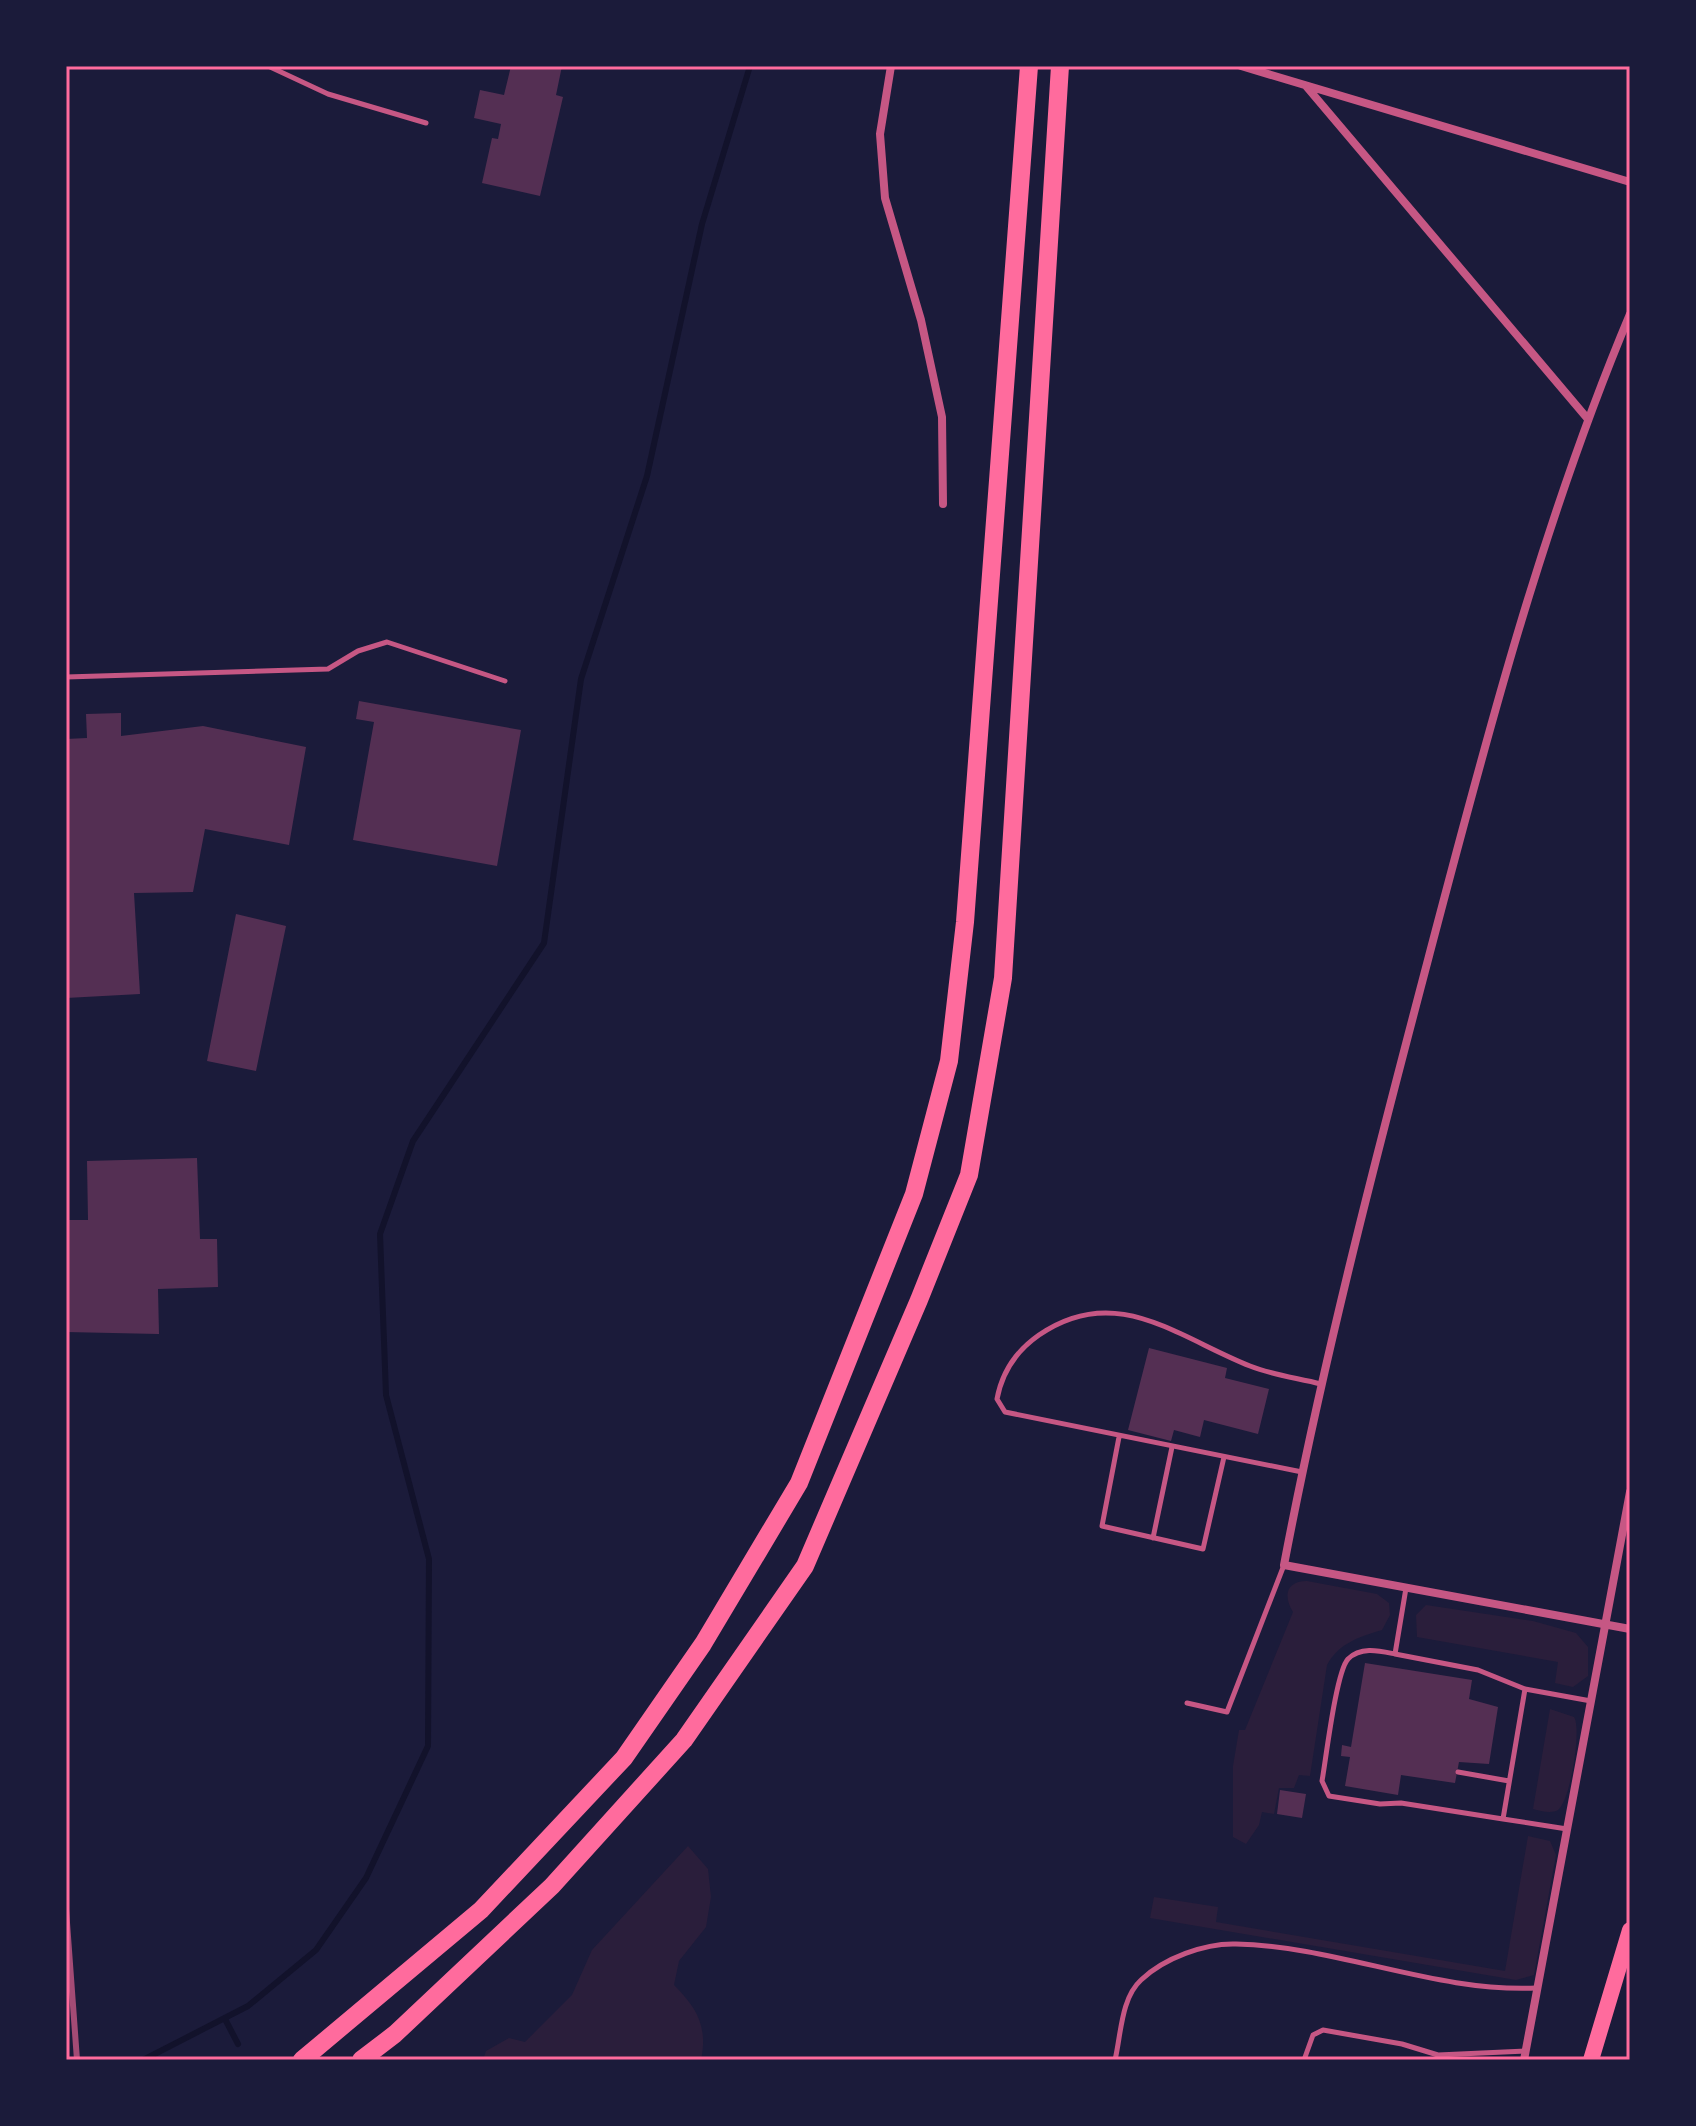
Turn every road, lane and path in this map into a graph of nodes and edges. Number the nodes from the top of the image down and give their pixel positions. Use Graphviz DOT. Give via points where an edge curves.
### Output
graph roads {
  1 [pos="268,66"];
  2 [pos="891,66"];
  3 [pos="1029,66"];
  4 [pos="1060,66"];
  5 [pos="1241,66"];
  6 [pos="1306,86"];
  7 [pos="426,123"];
  8 [pos="1630,182"];
  9 [pos="1630,314"];
  10 [pos="1587,418"];
  11 [pos="943,504"];
  12 [pos="66,677"];
  13 [pos="505,681"];
  14 [pos="1323,1384"];
  15 [pos="1119,1437"];
  16 [pos="1172,1447"];
  17 [pos="1224,1457"];
  18 [pos="1302,1472"];
  19 [pos="1630,1492"];
  20 [pos="1153,1538"];
  21 [pos="1284,1565"];
  22 [pos="1406,1588"];
  23 [pos="1605,1625"];
  24 [pos="1630,1629"];
  25 [pos="1395,1654"];
  26 [pos="1525,1689"];
  27 [pos="1591,1701"];
  28 [pos="1187,1703"];
  29 [pos="1458,1772"];
  30 [pos="1509,1781"];
  31 [pos="1503,1819"];
  32 [pos="1567,1829"];
  33 [pos="1630,1930"];
  34 [pos="1537,1988"];
  35 [pos="1525,2055"];
  36 [pos="302,2060"];
  37 [pos="361,2060"];
  38 [pos="1115,2060"];
  39 [pos="1304,2060"];
  40 [pos="1591,2060"];
  1 -- 7 [label="lane" via="328,94"];
  2 -- 11 [label="street" via="880,134 885,198 921,320 942,417"];
  3 -- 36 [label="highway" via="965,922 949,1061 914,1194 799,1483 703,1644 624,1758 481,1910"];
  4 -- 37 [label="highway" via="1003,978 969,1175 805,1566 684,1740 654,1774 552,1886"];
  5 -- 6 [label="street"];
  6 -- 8 [label="street"];
  6 -- 10 [label="street"];
  9 -- 10 [label="street"];
  10 -- 14 [label="street" via="1470,801"];
  12 -- 13 [label="lane" via="328,669 387,642"];
  14 -- 15 [label="lane" via="1251,1367 1128,1313 1096,1312 1059,1321 1030,1341 1001,1375 997,1399 1005,1412"];
  14 -- 18 [label="street"];
  15 -- 16 [label="lane"];
  15 -- 20 [label="lane" via="1102,1526"];
  16 -- 17 [label="lane"];
  16 -- 20 [label="lane"];
  17 -- 18 [label="lane"];
  17 -- 20 [label="lane" via="1203,1549"];
  18 -- 21 [label="street"];
  19 -- 23 [label="street"];
  21 -- 22 [label="street"];
  21 -- 28 [label="lane" via="1227,1712"];
  22 -- 23 [label="street"];
  22 -- 25 [label="lane"];
  23 -- 24 [label="street"];
  23 -- 27 [label="street"];
  25 -- 26 [label="lane" via="1478,1670"];
  25 -- 31 [label="lane" via="1371,1650 1357,1654 1342,1669 1324,1791 1380,1804"];
  26 -- 27 [label="lane"];
  26 -- 30 [label="lane"];
  27 -- 32 [label="street"];
  29 -- 30 [label="lane"];
  30 -- 31 [label="lane"];
  31 -- 32 [label="lane"];
  32 -- 34 [label="street"];
  33 -- 40 [label="highway"];
  34 -- 35 [label="street"];
  34 -- 38 [label="lane" via="1474,1984 1261,1947 1202,1948 1140,1981 1127,2001"];
  35 -- 39 [label="lane" via="1438,2055 1323,2030 1313,2035"];
}
